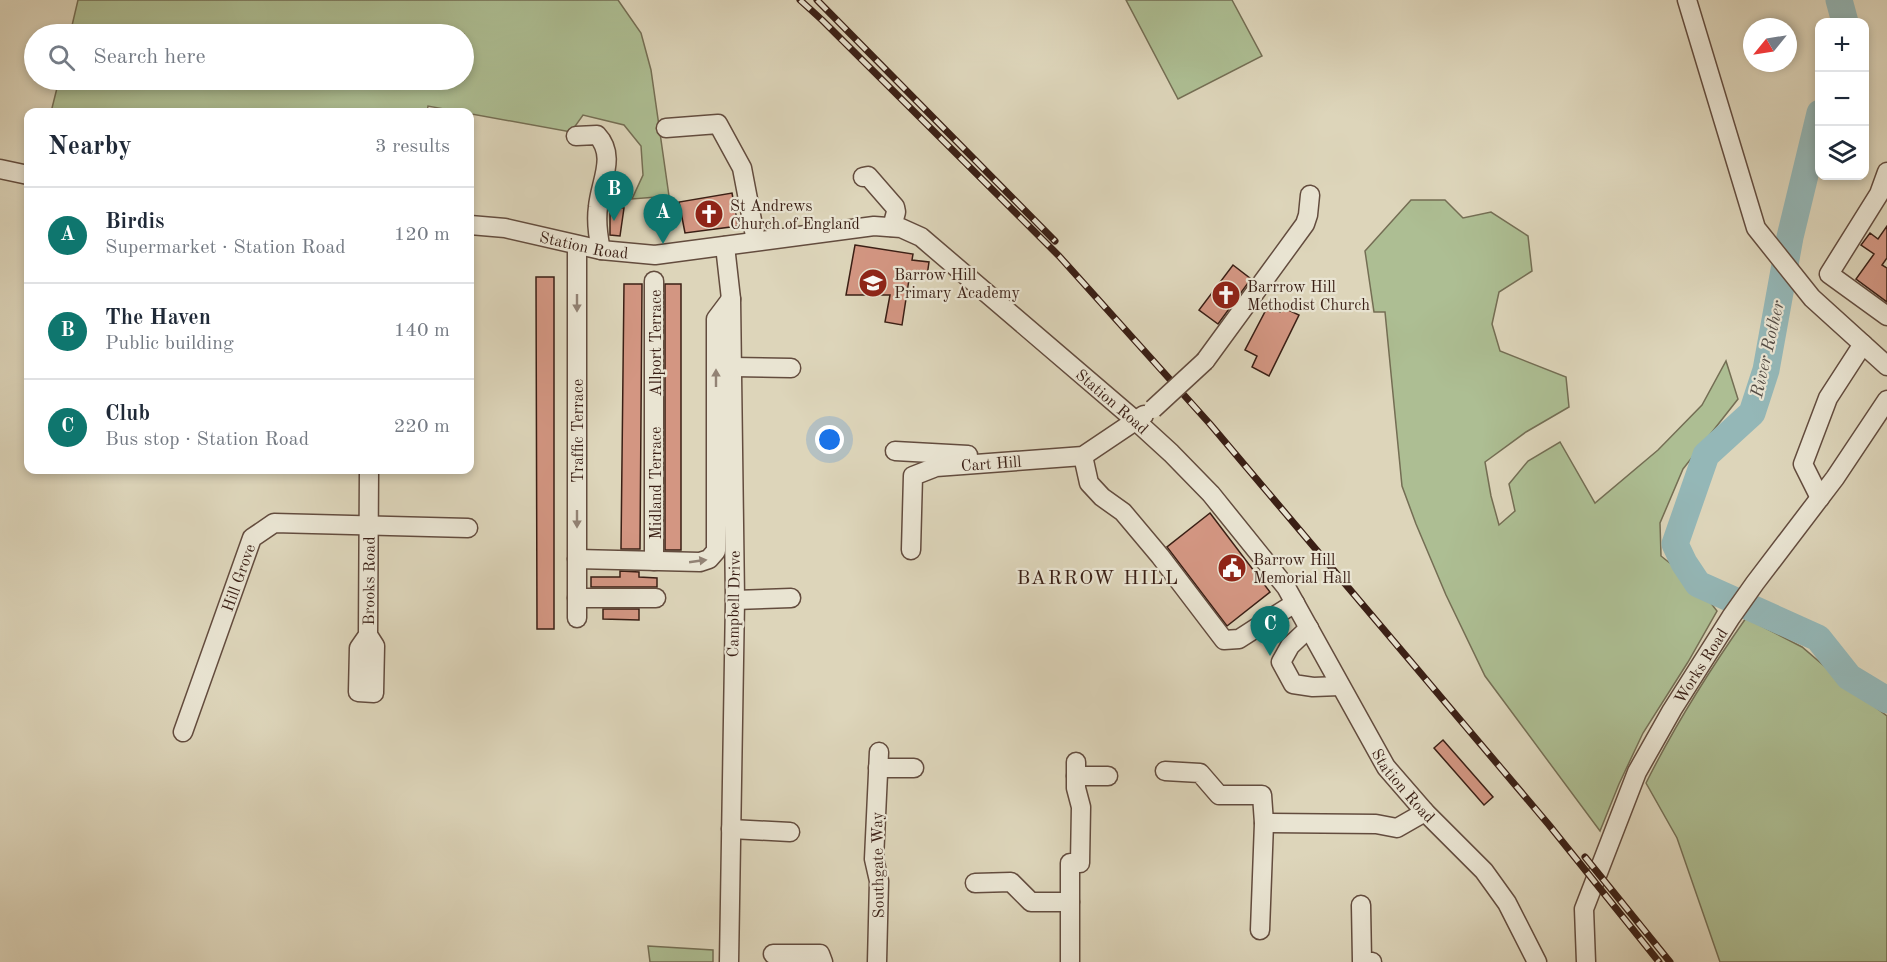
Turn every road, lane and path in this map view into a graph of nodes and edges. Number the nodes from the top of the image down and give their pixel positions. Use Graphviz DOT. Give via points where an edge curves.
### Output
graph roads {
  1 [pos="1687,0"];
  2 [pos="666,128"];
  3 [pos="576,136"];
  4 [pos="0,169"];
  5 [pos="1887,172"];
  6 [pos="24,174"];
  7 [pos="863,177"];
  8 [pos="1310,195"];
  9 [pos="474,225"];
  10 [pos="892,227"];
  11 [pos="756,241"];
  12 [pos="577,244"];
  13 [pos="725,246"];
  14 [pos="601,250"];
  15 [pos="654,281"];
  16 [pos="1839,281"];
  17 [pos="731,299"];
  18 [pos="1817,303"];
  19 [pos="1887,316"];
  20 [pos="1863,344"];
  21 [pos="1887,366"];
  22 [pos="732,367"];
  23 [pos="791,368"];
  24 [pos="1887,400"];
  25 [pos="655,405"];
  26 [pos="1136,421"];
  27 [pos="895,451"];
  28 [pos="1083,456"];
  29 [pos="1040,459"];
  30 [pos="369,474"];
  31 [pos="1820,498"];
  32 [pos="370,527"];
  33 [pos="468,528"];
  34 [pos="911,550"];
  35 [pos="577,559"];
  36 [pos="654,561"];
  37 [pos="577,598"];
  38 [pos="656,598"];
  39 [pos="791,598"];
  40 [pos="735,600"];
  41 [pos="1295,603"];
  42 [pos="577,618"];
  43 [pos="1309,628"];
  44 [pos="368,635"];
  45 [pos="1340,686"];
  46 [pos="183,732"];
  47 [pos="914,768"];
  48 [pos="1165,771"];
  49 [pos="1108,776"];
  50 [pos="1425,812"];
  51 [pos="1264,823"];
  52 [pos="731,829"];
  53 [pos="790,832"];
  54 [pos="975,883"];
  55 [pos="1070,902"];
  56 [pos="1361,905"];
  57 [pos="1260,930"];
  58 [pos="773,954"];
  59 [pos="729,962"];
  60 [pos="823,962"];
  61 [pos="878,962"];
  62 [pos="1070,962"];
  63 [pos="1372,962"];
  64 [pos="1537,962"];
  65 [pos="1586,962"];
  1 -- 18 [label="street" via="1756,228"];
  2 -- 11 [label="street" via="718,124 742,168"];
  3 -- 14 [label="street" via="597,135 606,144 608,159 597,208"];
  4 -- 6 [label="street"];
  5 -- 16 [label="street" via="1879,194 1830,274"];
  7 -- 10 [label="street" via="868,176 895,207"];
  8 -- 26 [label="street, Cart Hill, bridge" via="1305,224 1204,361"];
  9 -- 12 [label="street, Station Road"];
  10 -- 11 [label="street, Station Road"];
  10 -- 26 [label="street, Station Road" via="908,230 928,242"];
  11 -- 13 [label="street, Station Road"];
  12 -- 14 [label="street, Station Road"];
  12 -- 35 [label="street, Traffic Terrace, one-way"];
  13 -- 14 [label="street, Station Road" via="655,255"];
  13 -- 17 [label="street, Campbell Drive"];
  15 -- 25 [label="street, Allport Terrace"];
  16 -- 18 [label="street"];
  16 -- 19 [label="street"];
  17 -- 22 [label="street, Campbell Drive"];
  36 -- 17 [label="street, one-way" via="700,562 716,551 716,320"];
  18 -- 20 [label="street"];
  20 -- 21 [label="street"];
  20 -- 31 [label="street" via="1828,398 1803,464"];
  22 -- 23 [label="street"];
  22 -- 40 [label="street, Campbell Drive"];
  24 -- 31 [label="street, Works Road"];
  25 -- 36 [label="street, Midland Terrace"];
  26 -- 28 [label="street, Cart Hill"];
  26 -- 41 [label="street, Station Road" via="1211,494"];
  27 -- 29 [label="street"];
  28 -- 29 [label="street, Cart Hill"];
  28 -- 41 [label="street" via="1089,483 1123,512 1224,640 1239,639"];
  29 -- 34 [label="street, Cart Hill" via="936,467 913,476"];
  30 -- 32 [label="street, Brooks Road"];
  31 -- 65 [label="street, Works Road" via="1733,613 1637,772 1584,909"];
  32 -- 33 [label="street, Brooks Road"];
  32 -- 44 [label="street, Brooks Road"];
  32 -- 46 [label="street, Hill Grove" via="274,523 252,538"];
  35 -- 36 [label="street"];
  35 -- 37 [label="street, Traffic Terrace"];
  37 -- 38 [label="street"];
  37 -- 42 [label="street, Traffic Terrace"];
  39 -- 40 [label="street"];
  40 -- 52 [label="street, Campbell Drive"];
  41 -- 43 [label="street, Station Road"];
  43 -- 45 [label="street, Station Road"];
  43 -- 45 [label="street" via="1290,646 1281,662 1293,684"];
  45 -- 50 [label="street, Station Road" via="1386,767"];
  47 -- 61 [label="street, Southgate Way" via="878,760 874,859 879,881"];
  48 -- 51 [label="street" via="1200,773 1219,795 1262,795"];
  49 -- 55 [label="street" via="1076,769 1081,807 1080,863 1070,863"];
  50 -- 51 [label="street" via="1397,828 1376,824"];
  50 -- 64 [label="street, Station Road" via="1485,871 1507,903"];
  51 -- 57 [label="street"];
  52 -- 53 [label="street"];
  52 -- 59 [label="street, Campbell Drive"];
  54 -- 55 [label="street" via="1011,882 1031,902"];
  55 -- 62 [label="street"];
  56 -- 63 [label="street" via="1362,961"];
  58 -- 60 [label="street" via="820,954"];
}
